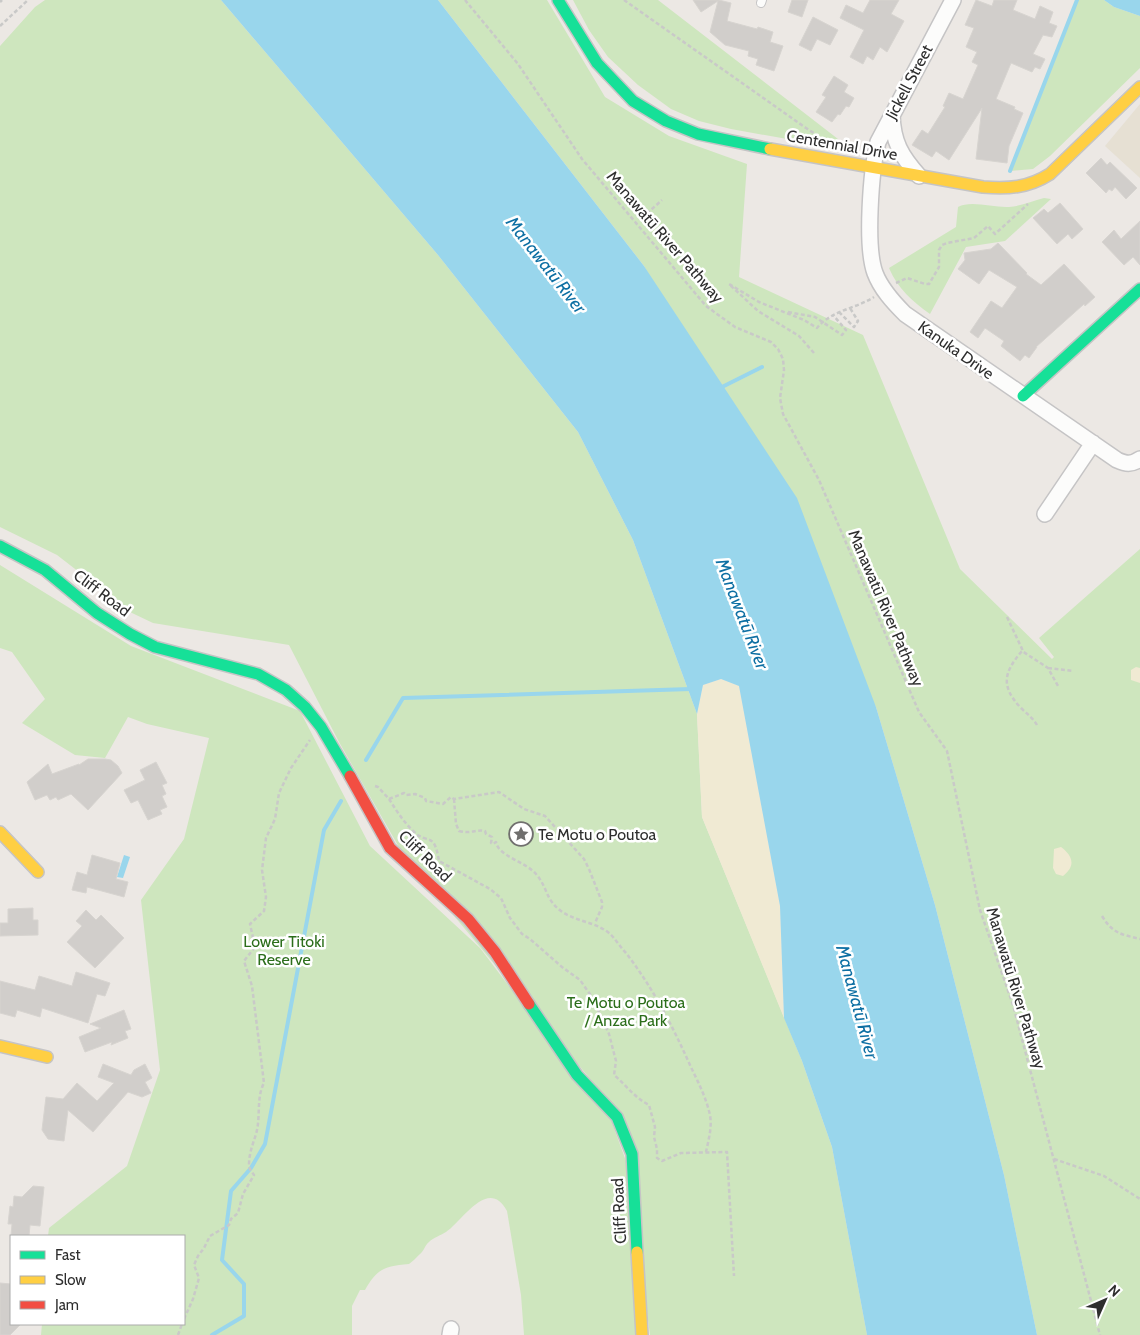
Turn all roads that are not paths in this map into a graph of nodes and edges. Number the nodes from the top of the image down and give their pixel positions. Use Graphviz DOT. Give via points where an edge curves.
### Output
graph roads {
  1 [pos="953,0"];
  2 [pos="561,1"];
  3 [pos="1140,87"];
  4 [pos="892,115"];
  5 [pos="874,168"];
  6 [pos="919,176"];
  7 [pos="1140,289"];
  8 [pos="1023,396"];
  9 [pos="1093,443"];
  10 [pos="1140,459"];
  11 [pos="1045,514"];
  12 [pos="0,546"];
  13 [pos="0,832"];
  14 [pos="38,872"];
  15 [pos="0,1046"];
  16 [pos="47,1057"];
  17 [pos="642,1335"];
  1 -- 4 [label="street, Jickell Street"];
  2 -- 5 [label="street, Centennial Drive" via="596,63 633,101 666,121 698,134"];
  3 -- 6 [label="street, Centennial Drive" via="1036,184 1009,190"];
  4 -- 5 [label="street, Jickell Street" via="878,142"];
  4 -- 6 [label="street" via="897,145"];
  5 -- 6 [label="street, Centennial Drive"];
  5 -- 8 [label="street, Kanuka Drive" via="870,207 871,252 882,292 905,314"];
  7 -- 8 [label="street"];
  8 -- 9 [label="street, Kanuka Drive"];
  9 -- 10 [label="street, Kanuka Drive" via="1125,464"];
  9 -- 11 [label="street"];
  12 -- 17 [label="street, Cliff Road" via="45,570 98,613 155,648 258,674 286,690 305,707 321,727 390,848 468,919 490,945 577,1075 617,1117 632,1154"];
  13 -- 14 [label="street"];
  15 -- 16 [label="street"];
}
